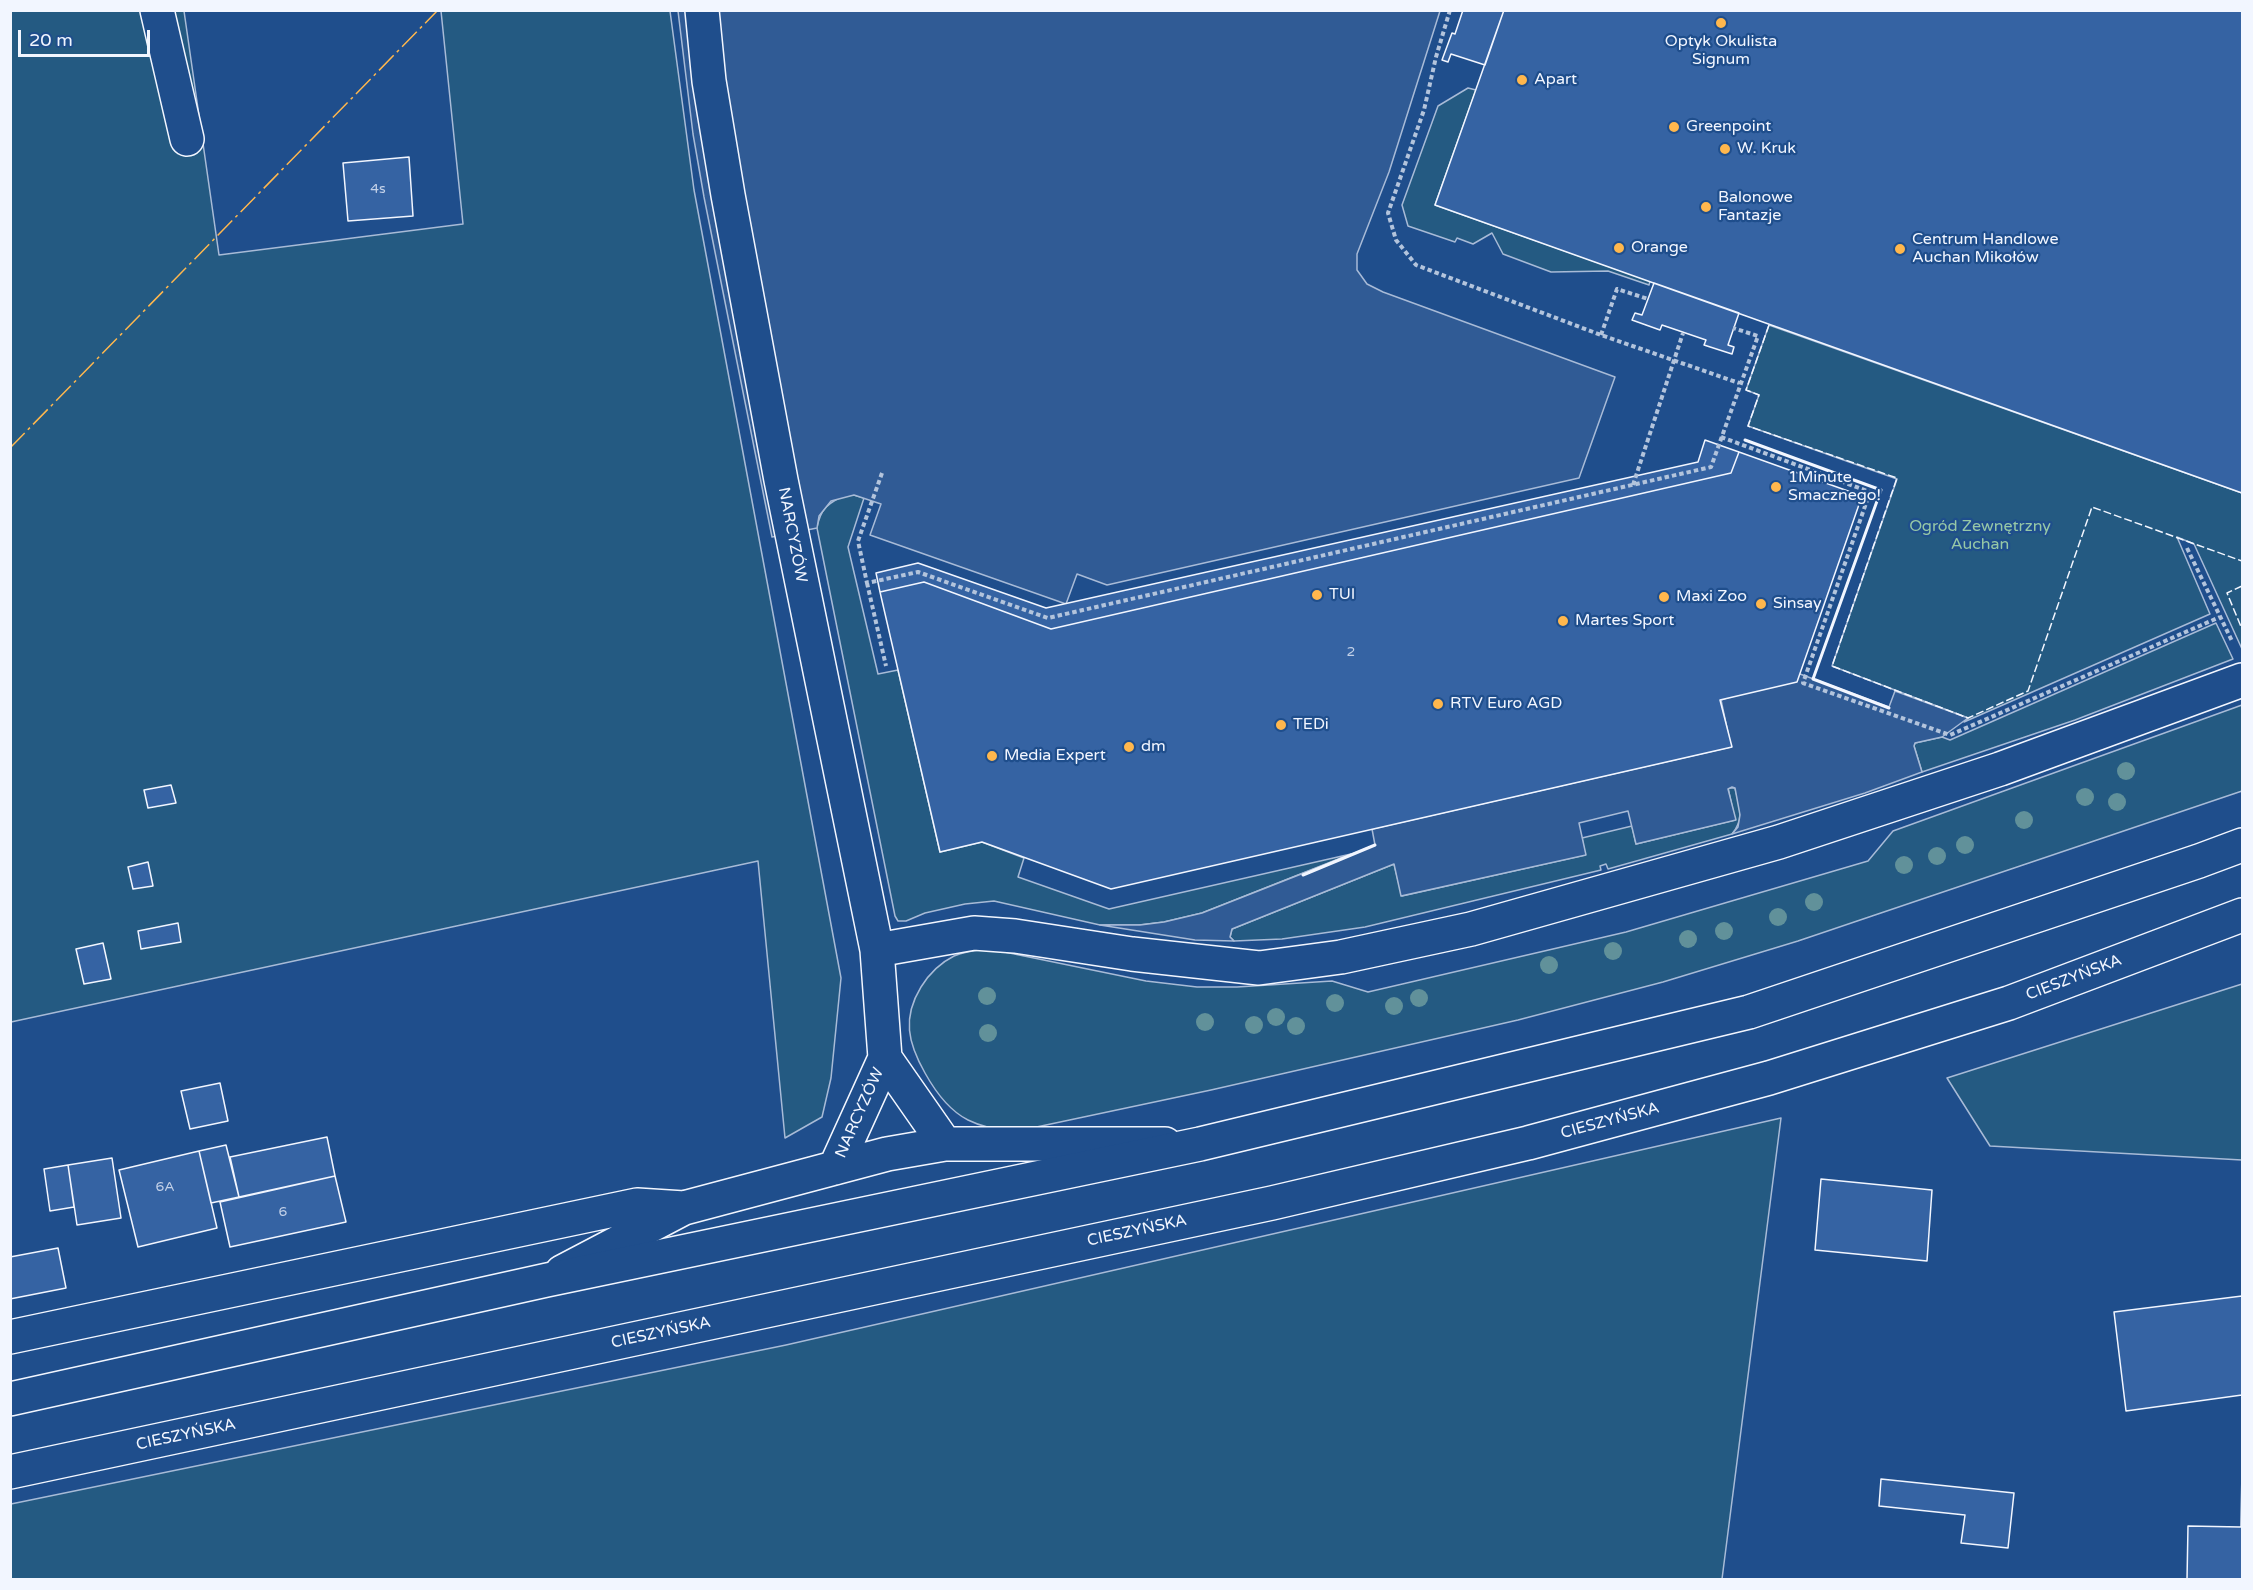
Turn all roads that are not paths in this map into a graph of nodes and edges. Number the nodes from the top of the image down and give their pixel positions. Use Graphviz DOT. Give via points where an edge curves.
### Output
graph roads {
  1 [pos="157,10"];
  2 [pos="702,10"];
  3 [pos="187,140"];
  4 [pos="2242,680"];
  5 [pos="2242,845"];
  6 [pos="2242,915"];
  7 [pos="877,950"];
  8 [pos="885,1058"];
  9 [pos="945,1144"];
  10 [pos="1200,1144"];
  11 [pos="835,1168"];
  12 [pos="684,1208"];
  13 [pos="547,1280"];
  14 [pos="10,1337"];
  15 [pos="10,1399"];
  16 [pos="10,1472"];
  1 -- 3 [label="main road"];
  2 -- 7 [label="main road, NARCYZÓW" via="709,81 730,207"];
  4 -- 7 [label="main road" via="2000,769 1779,842 1472,929 1341,957 1259,968 974,933"];
  5 -- 10 [label="main road" via="1749,1012"];
  6 -- 16 [label="main road, CIESZYŃSKA" via="2009,1003 1769,1078 1528,1143 1248,1208"];
  7 -- 8 [label="main road, NARCYZÓW"];
  8 -- 9 [label="main road, NARCYZÓW"];
  8 -- 11 [label="main road, NARCYZÓW"];
  9 -- 10 [label="main road"];
  9 -- 11 [label="main road"];
  10 -- 13 [label="main road"];
  11 -- 12 [label="main road"];
  12 -- 13 [label="main road"];
  12 -- 14 [label="main road" via="637,1205"];
  13 -- 15 [label="main road"];
}
